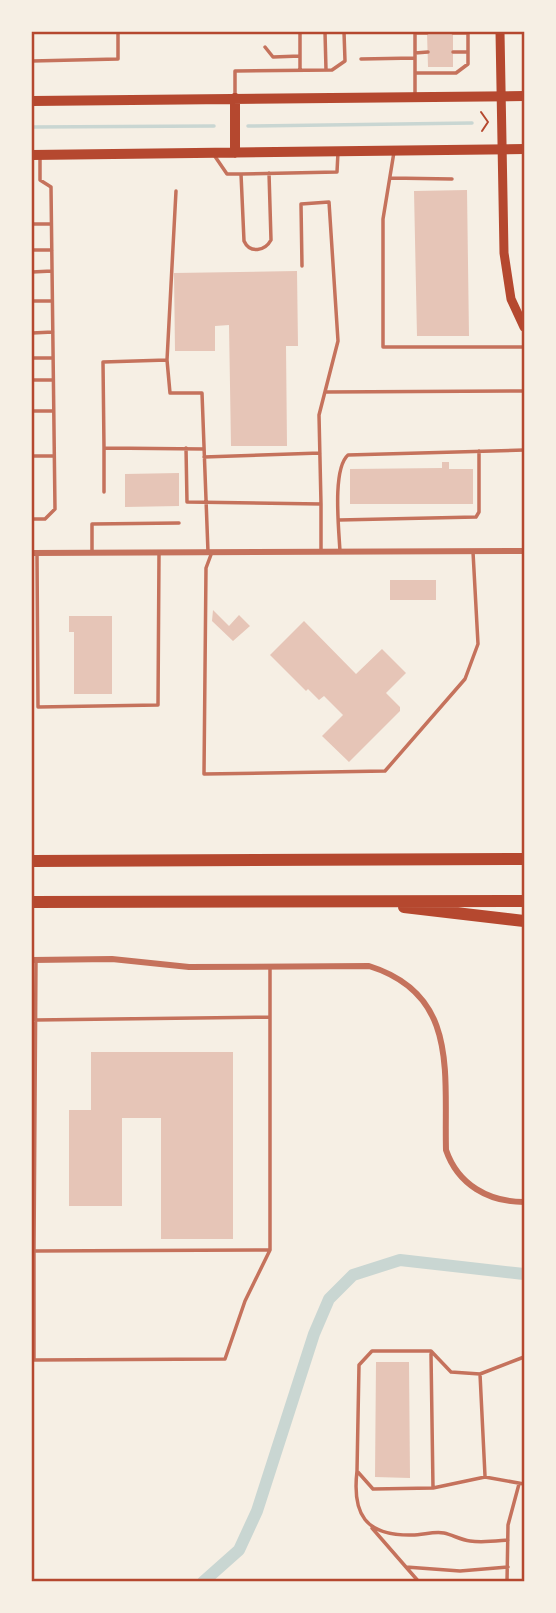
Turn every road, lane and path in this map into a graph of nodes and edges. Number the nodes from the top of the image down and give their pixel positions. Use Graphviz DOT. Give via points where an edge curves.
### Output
graph roads {
  1 [pos="118,32"];
  2 [pos="300,32"];
  3 [pos="325,32"];
  4 [pos="344,32"];
  5 [pos="415,32"];
  6 [pos="468,32"];
  7 [pos="500,32"];
  8 [pos="428,33"];
  9 [pos="453,33"];
  10 [pos="265,47"];
  11 [pos="428,52"];
  12 [pos="453,52"];
  13 [pos="468,52"];
  14 [pos="415,53"];
  15 [pos="300,56"];
  16 [pos="415,58"];
  17 [pos="361,59"];
  18 [pos="32,61"];
  19 [pos="326,70"];
  20 [pos="300,71"];
  21 [pos="415,73"];
  22 [pos="500,96"];
  23 [pos="524,96"];
  24 [pos="415,97"];
  25 [pos="235,99"];
  26 [pos="32,101"];
  27 [pos="481,112"];
  28 [pos="482,131"];
  29 [pos="501,149"];
  30 [pos="524,149"];
  31 [pos="395,150"];
  32 [pos="338,151"];
  33 [pos="213,153"];
  34 [pos="235,153"];
  35 [pos="36,155"];
  36 [pos="270,173"];
  37 [pos="241,174"];
  38 [pos="390,178"];
  39 [pos="452,178"];
  40 [pos="32,180"];
  41 [pos="40,180"];
  42 [pos="176,191"];
  43 [pos="32,224"];
  44 [pos="51,224"];
  45 [pos="32,250"];
  46 [pos="52,250"];
  47 [pos="302,266"];
  48 [pos="52,271"];
  49 [pos="32,272"];
  50 [pos="52,301"];
  51 [pos="32,302"];
  52 [pos="524,327"];
  53 [pos="52,332"];
  54 [pos="32,333"];
  55 [pos="524,347"];
  56 [pos="32,358"];
  57 [pos="53,358"];
  58 [pos="167,360"];
  59 [pos="32,380"];
  60 [pos="53,380"];
  61 [pos="524,391"];
  62 [pos="325,393"];
  63 [pos="32,411"];
  64 [pos="54,411"];
  65 [pos="104,448"];
  66 [pos="186,448"];
  67 [pos="204,449"];
  68 [pos="524,450"];
  69 [pos="480,451"];
  70 [pos="320,453"];
  71 [pos="32,456"];
  72 [pos="54,456"];
  73 [pos="205,457"];
  74 [pos="104,492"];
  75 [pos="206,504"];
  76 [pos="321,504"];
  77 [pos="32,519"];
  78 [pos="339,520"];
  79 [pos="179,523"];
  80 [pos="524,551"];
  81 [pos="210,552"];
  82 [pos="321,552"];
  83 [pos="340,552"];
  84 [pos="473,552"];
  85 [pos="34,553"];
  86 [pos="92,553"];
  87 [pos="159,553"];
  88 [pos="524,851"];
  89 [pos="477,859"];
  90 [pos="524,859"];
  91 [pos="32,862"];
  92 [pos="344,900"];
  93 [pos="524,901"];
  94 [pos="32,902"];
  95 [pos="524,921"];
  96 [pos="34,960"];
  97 [pos="270,966"];
  98 [pos="269,1017"];
  99 [pos="35,1020"];
  100 [pos="524,1202"];
  101 [pos="270,1250"];
  102 [pos="34,1251"];
  103 [pos="431,1352"];
  104 [pos="524,1357"];
  105 [pos="480,1374"];
  106 [pos="357,1471"];
  107 [pos="485,1476"];
  108 [pos="519,1483"];
  109 [pos="524,1484"];
  110 [pos="433,1488"];
  111 [pos="370,1526"];
  112 [pos="508,1540"];
  113 [pos="406,1567"];
  114 [pos="508,1567"];
  115 [pos="419,1581"];
  116 [pos="507,1581"];
  1 -- 18 [label="lane" via="118,60"];
  2 -- 15 [label="lane"];
  3 -- 19 [label="lane"];
  4 -- 19 [label="lane" via="345,61"];
  5 -- 8 [label="lane"];
  5 -- 14 [label="lane"];
  6 -- 9 [label="lane"];
  6 -- 13 [label="lane"];
  7 -- 22 [label="main road"];
  10 -- 15 [label="lane" via="273,57"];
  11 -- 14 [label="lane"];
  12 -- 13 [label="lane"];
  13 -- 21 [label="lane" via="468,64 456,73"];
  14 -- 16 [label="lane"];
  15 -- 20 [label="lane"];
  16 -- 17 [label="lane"];
  16 -- 21 [label="lane"];
  19 -- 20 [label="lane"];
  20 -- 25 [label="lane" via="235,71"];
  21 -- 24 [label="lane"];
  22 -- 23 [label="main road"];
  22 -- 24 [label="main road"];
  22 -- 29 [label="main road"];
  24 -- 25 [label="main road"];
  25 -- 26 [label="main road"];
  25 -- 34 [label="main road"];
  27 -- 28 [label="path" via="488,122"];
  29 -- 30 [label="main road"];
  29 -- 31 [label="main road"];
  29 -- 52 [label="main road" via="507,282"];
  31 -- 32 [label="main road"];
  31 -- 38 [label="lane"];
  32 -- 34 [label="main road"];
  32 -- 36 [label="lane" via="337,172"];
  33 -- 34 [label="main road"];
  33 -- 35 [label="main road"];
  33 -- 37 [label="lane" via="227,174"];
  35 -- 41 [label="lane"];
  36 -- 37 [label="lane"];
  36 -- 37 [label="lane" via="271,240 264,248 252,249 244,241"];
  38 -- 39 [label="lane"];
  38 -- 55 [label="lane" via="383,219 383,347"];
  40 -- 41 [label="lane"];
  41 -- 44 [label="lane" via="51,187"];
  42 -- 58 [label="lane"];
  43 -- 44 [label="lane"];
  44 -- 46 [label="lane"];
  45 -- 46 [label="lane"];
  46 -- 48 [label="lane"];
  47 -- 62 [label="lane" via="301,204 329,202 338,341"];
  48 -- 49 [label="lane"];
  48 -- 50 [label="lane"];
  50 -- 51 [label="lane"];
  50 -- 53 [label="lane"];
  53 -- 54 [label="lane"];
  53 -- 57 [label="lane"];
  56 -- 57 [label="lane"];
  57 -- 60 [label="lane"];
  58 -- 65 [label="lane" via="103,362"];
  58 -- 67 [label="lane" via="170,393 202,393"];
  59 -- 60 [label="lane"];
  60 -- 64 [label="lane"];
  61 -- 62 [label="lane"];
  62 -- 70 [label="lane" via="319,415"];
  63 -- 64 [label="lane"];
  64 -- 72 [label="lane"];
  65 -- 66 [label="lane"];
  65 -- 74 [label="lane"];
  66 -- 67 [label="lane"];
  66 -- 75 [label="lane" via="187,502"];
  67 -- 73 [label="lane"];
  68 -- 69 [label="lane"];
  69 -- 78 [label="lane" via="348,455 342,459 339,473"];
  69 -- 78 [label="lane" via="476,517"];
  70 -- 73 [label="lane"];
  70 -- 76 [label="lane"];
  71 -- 72 [label="lane"];
  72 -- 77 [label="lane" via="55,509 45,519"];
  73 -- 75 [label="lane"];
  75 -- 76 [label="lane"];
  75 -- 81 [label="lane"];
  76 -- 82 [label="lane"];
  78 -- 83 [label="lane"];
  79 -- 86 [label="lane" via="92,524"];
  80 -- 84 [label="street"];
  81 -- 82 [label="street"];
  81 -- 84 [label="lane" via="206,568 204,774 385,771 465,678 478,644"];
  81 -- 87 [label="street"];
  82 -- 83 [label="street"];
  83 -- 84 [label="street"];
  85 -- 86 [label="street"];
  85 -- 87 [label="lane" via="38,707 158,705"];
  86 -- 87 [label="street"];
  88 -- 89 [label="highway"];
  89 -- 90 [label="highway"];
  89 -- 91 [label="highway"];
  92 -- 93 [label="highway"];
  92 -- 94 [label="highway"];
  92 -- 95 [label="highway"];
  96 -- 97 [label="street" via="112,959 171,967"];
  96 -- 99 [label="lane"];
  97 -- 98 [label="lane"];
  97 -- 100 [label="street" via="369,965 393,973 413,987 429,1005 442,1048 450,1160 476,1190 493,1198"];
  98 -- 99 [label="lane"];
  98 -- 101 [label="lane"];
  99 -- 102 [label="lane"];
  101 -- 102 [label="lane"];
  101 -- 102 [label="lane" via="245,1301 225,1359 61,1360 34,1360"];
  103 -- 105 [label="lane" via="452,1372"];
  103 -- 106 [label="lane" via="372,1352 359,1365"];
  103 -- 110 [label="lane"];
  104 -- 105 [label="lane"];
  105 -- 107 [label="lane"];
  106 -- 110 [label="lane" via="373,1489"];
  106 -- 111 [label="lane" via="356,1503"];
  107 -- 108 [label="lane"];
  107 -- 110 [label="lane"];
  108 -- 109 [label="lane"];
  108 -- 112 [label="lane"];
  111 -- 112 [label="lane" via="388,1533"];
  111 -- 113 [label="lane"];
  112 -- 114 [label="lane"];
  113 -- 114 [label="lane" via="460,1571"];
  113 -- 115 [label="lane"];
  114 -- 116 [label="lane"];
}
